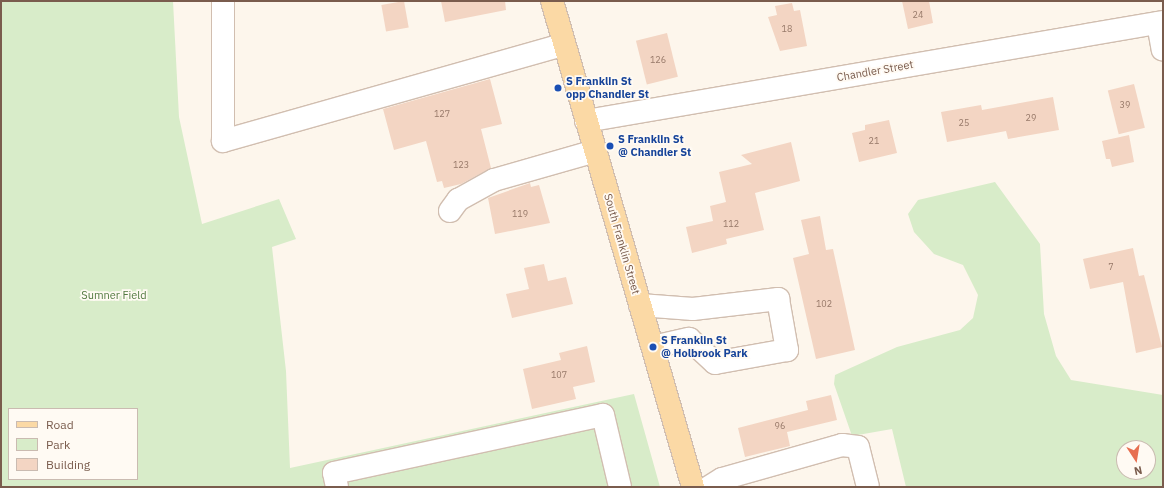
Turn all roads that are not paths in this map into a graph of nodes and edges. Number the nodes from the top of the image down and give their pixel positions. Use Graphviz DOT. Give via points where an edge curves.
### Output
graph roads {
  1 [pos="223,1"];
  2 [pos="552,1"];
  3 [pos="1161,23"];
  4 [pos="563,45"];
  5 [pos="1163,50"];
  6 [pos="586,120"];
  7 [pos="595,151"];
  8 [pos="450,211"];
  9 [pos="640,305"];
  10 [pos="693,308"];
  11 [pos="689,339"];
  12 [pos="653,347"];
  13 [pos="337,487"];
  14 [pos="620,487"];
  15 [pos="693,487"];
  16 [pos="709,487"];
  17 [pos="868,487"];
  1 -- 4 [label="street" via="223,141"];
  2 -- 4 [label="main road, South Franklin Street"];
  3 -- 5 [label="street"];
  3 -- 6 [label="street, Chandler Street"];
  4 -- 6 [label="main road, South Franklin Street"];
  6 -- 7 [label="main road, South Franklin Street"];
  7 -- 8 [label="street" via="494,180 458,200"];
  7 -- 9 [label="main road, South Franklin Street"];
  9 -- 10 [label="street"];
  9 -- 12 [label="main road, South Franklin Street"];
  10 -- 11 [label="street"];
  10 -- 11 [label="street" via="778,299 787,350 715,363"];
  11 -- 12 [label="street"];
  12 -- 15 [label="main road, South Franklin Street"];
  13 -- 14 [label="street" via="334,473 603,415"];
  16 -- 17 [label="street" via="722,479 842,445 858,447"];
}
